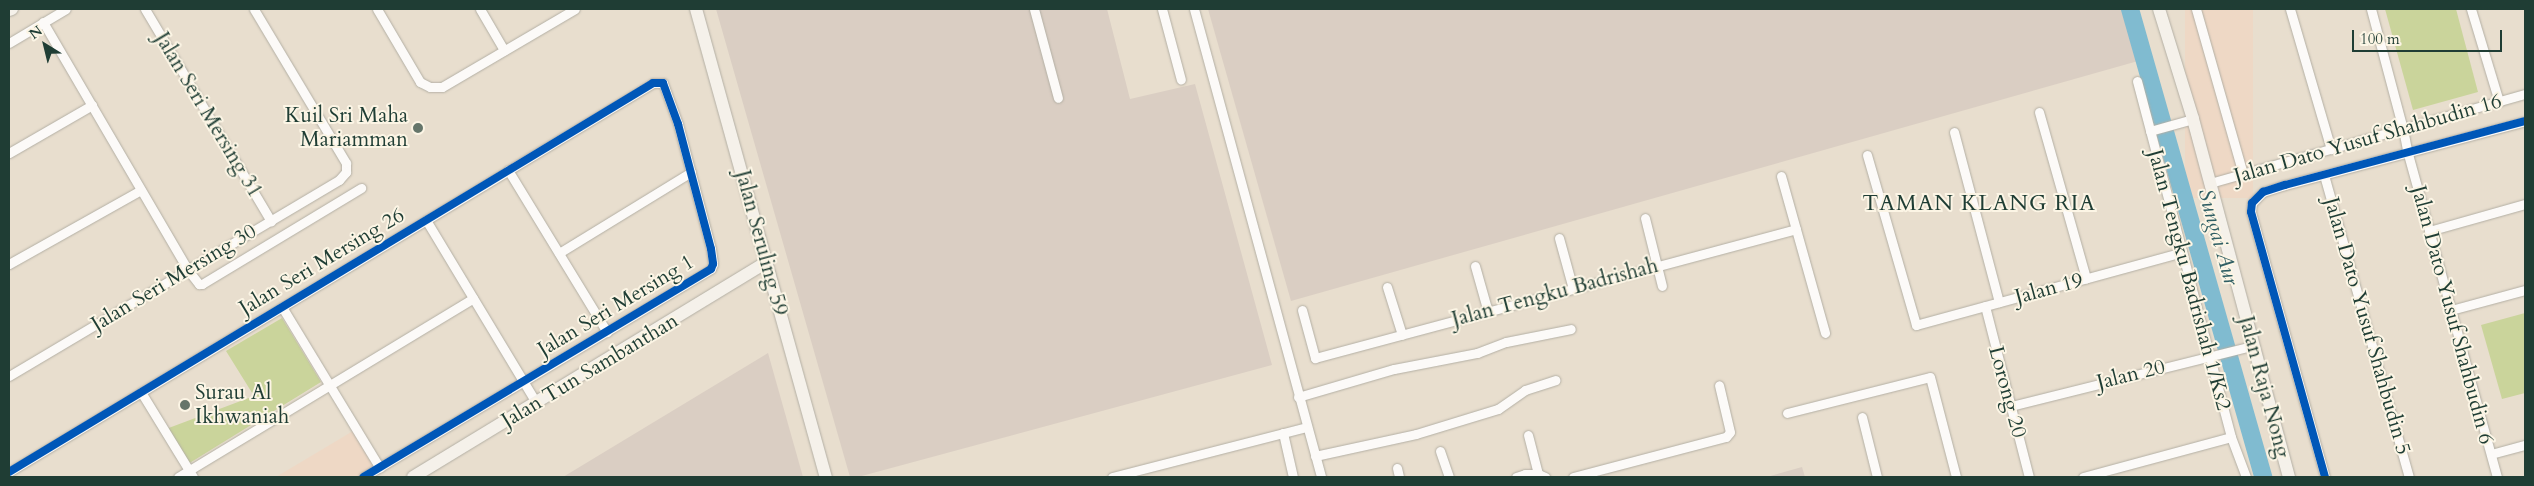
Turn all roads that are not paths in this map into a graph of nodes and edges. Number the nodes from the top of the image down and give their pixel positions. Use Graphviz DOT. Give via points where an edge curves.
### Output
graph roads {
  1 [pos="66,9"];
  2 [pos="145,9"];
  3 [pos="254,9"];
  4 [pos="377,9"];
  5 [pos="480,9"];
  6 [pos="575,9"];
  7 [pos="696,9"];
  8 [pos="1034,9"];
  9 [pos="1162,9"];
  10 [pos="1194,9"];
  11 [pos="2159,9"];
  12 [pos="2196,9"];
  13 [pos="2290,9"];
  14 [pos="2371,9"];
  15 [pos="2472,9"];
  16 [pos="561,12"];
  17 [pos="43,22"];
  18 [pos="9,43"];
  19 [pos="504,50"];
  20 [pos="1181,80"];
  21 [pos="2137,81"];
  22 [pos="653,83"];
  23 [pos="2525,94"];
  24 [pos="1058,98"];
  25 [pos="2498,102"];
  26 [pos="92,105"];
  27 [pos="2039,112"];
  28 [pos="2192,119"];
  29 [pos="2525,121"];
  30 [pos="2404,129"];
  31 [pos="2150,131"];
  32 [pos="1954,132"];
  33 [pos="2331,149"];
  34 [pos="9,153"];
  35 [pos="2408,154"];
  36 [pos="1867,155"];
  37 [pos="508,170"];
  38 [pos="690,172"];
  39 [pos="2243,174"];
  40 [pos="2324,175"];
  41 [pos="1781,176"];
  42 [pos="2210,183"];
  43 [pos="361,188"];
  44 [pos="141,190"];
  45 [pos="2525,204"];
  46 [pos="1646,218"];
  47 [pos="426,220"];
  48 [pos="271,221"];
  49 [pos="1796,228"];
  50 [pos="2429,231"];
  51 [pos="1559,238"];
  52 [pos="2182,252"];
  53 [pos="559,253"];
  54 [pos="767,262"];
  55 [pos="9,264"];
  56 [pos="1474,266"];
  57 [pos="1658,266"];
  58 [pos="188,270"];
  59 [pos="2086,278"];
  60 [pos="1662,286"];
  61 [pos="1387,287"];
  62 [pos="1573,288"];
  63 [pos="2525,290"];
  64 [pos="473,298"];
  65 [pos="1999,302"];
  66 [pos="1984,306"];
  67 [pos="282,307"];
  68 [pos="1302,310"];
  69 [pos="2451,310"];
  70 [pos="1488,312"];
  71 [pos="1571,329"];
  72 [pos="607,332"];
  73 [pos="1825,333"];
  74 [pos="1402,335"];
  75 [pos="2252,346"];
  76 [pos="2210,356"];
  77 [pos="9,376"];
  78 [pos="1555,380"];
  79 [pos="330,386"];
  80 [pos="1719,386"];
  81 [pos="141,392"];
  82 [pos="530,392"];
  83 [pos="1298,397"];
  84 [pos="2011,406"];
  85 [pos="1787,413"];
  86 [pos="1862,417"];
  87 [pos="1307,427"];
  88 [pos="1283,433"];
  89 [pos="1528,435"];
  90 [pos="2231,437"];
  91 [pos="2525,445"];
  92 [pos="1440,451"];
  93 [pos="2491,454"];
  94 [pos="1315,456"];
  95 [pos="380,468"];
  96 [pos="9,472"];
  97 [pos="191,474"];
  98 [pos="1541,476"];
  99 [pos="178,477"];
  100 [pos="364,477"];
  101 [pos="413,477"];
  102 [pos="826,477"];
  103 [pos="1112,477"];
  104 [pos="1293,477"];
  105 [pos="1321,477"];
  106 [pos="1448,477"];
  107 [pos="1516,477"];
  108 [pos="1573,477"];
  109 [pos="1877,477"];
  110 [pos="1956,477"];
  111 [pos="2030,477"];
  112 [pos="2083,477"];
  113 [pos="2246,477"];
  114 [pos="2289,477"];
  115 [pos="2325,477"];
  116 [pos="2409,477"];
  117 [pos="2497,477"];
  1 -- 17 [label="street"];
  2 -- 48 [label="street, Jalan Seri Mersing 31"];
  3 -- 48 [label="street, Jalan Seri Mersing 30" via="347,167 339,180"];
  4 -- 19 [label="street" via="420,82 430,88 442,87"];
  5 -- 19 [label="street"];
  6 -- 16 [label="street"];
  7 -- 54 [label="main road, Jalan Seruling 59"];
  8 -- 24 [label="street"];
  9 -- 20 [label="street"];
  10 -- 83 [label="street"];
  11 -- 28 [label="main road, Jalan Raja Nong"];
  12 -- 39 [label="street"];
  13 -- 33 [label="street"];
  14 -- 30 [label="street, Jalan Dato Yusuf Shahbudin 6"];
  15 -- 25 [label="street"];
  16 -- 19 [label="street"];
  17 -- 18 [label="street"];
  17 -- 26 [label="street"];
  21 -- 31 [label="street, Jalan Tengku Badrishah 1/Ks2"];
  22 -- 37 [label="street, Jalan Seri Mersing 26"];
  22 -- 38 [label="street, Jalan Seri Mersing 1" via="663,83 667,88"];
  23 -- 25 [label="street, Jalan Dato Yusuf Shahbudin 16"];
  25 -- 30 [label="street, Jalan Dato Yusuf Shahbudin 16"];
  26 -- 34 [label="street"];
  26 -- 44 [label="street"];
  27 -- 59 [label="street"];
  28 -- 31 [label="street"];
  28 -- 42 [label="main road, Jalan Raja Nong"];
  29 -- 35 [label="street"];
  30 -- 33 [label="street, Jalan Dato Yusuf Shahbudin 16"];
  30 -- 35 [label="street, Jalan Dato Yusuf Shahbudin 6"];
  31 -- 52 [label="street, Jalan Tengku Badrishah 1/Ks2"];
  32 -- 65 [label="street"];
  33 -- 39 [label="street, Jalan Dato Yusuf Shahbudin 16"];
  35 -- 40 [label="street"];
  35 -- 50 [label="street, Jalan Dato Yusuf Shahbudin 6"];
  36 -- 66 [label="street, Jalan 19" via="1916,325"];
  37 -- 47 [label="street, Jalan Seri Mersing 26"];
  37 -- 53 [label="street"];
  38 -- 53 [label="street"];
  38 -- 72 [label="street, Jalan Seri Mersing 1" via="711,249 711,268"];
  39 -- 42 [label="street, Jalan Dato Yusuf Shahbudin 16"];
  40 -- 115 [label="street" via="2263,192 2252,203 2251,212"];
  40 -- 116 [label="street, Jalan Dato Yusuf Shahbudin 5"];
  41 -- 49 [label="street"];
  42 -- 75 [label="main road, Jalan Raja Nong"];
  43 -- 58 [label="street" via="202,284 195,281"];
  44 -- 55 [label="street"];
  44 -- 58 [label="street"];
  45 -- 50 [label="street"];
  46 -- 57 [label="street"];
  47 -- 64 [label="street"];
  47 -- 67 [label="street, Jalan Seri Mersing 26"];
  48 -- 58 [label="street, Jalan Seri Mersing 30"];
  49 -- 57 [label="street, Jalan Tengku Badrishah"];
  49 -- 73 [label="street"];
  50 -- 69 [label="street, Jalan Dato Yusuf Shahbudin 6"];
  51 -- 62 [label="street"];
  52 -- 59 [label="street, Jalan 19"];
  52 -- 76 [label="street, Jalan Tengku Badrishah 1/Ks2"];
  53 -- 72 [label="street"];
  54 -- 82 [label="main road, Jalan Tun Sambanthan"];
  54 -- 102 [label="main road, Jalan Seruling 59"];
  56 -- 70 [label="street"];
  57 -- 60 [label="street"];
  57 -- 62 [label="street, Jalan Tengku Badrishah"];
  58 -- 77 [label="street, Jalan Seri Mersing 30"];
  59 -- 65 [label="street, Jalan 19"];
  61 -- 74 [label="street"];
  62 -- 70 [label="street, Jalan Tengku Badrishah"];
  63 -- 69 [label="street"];
  64 -- 79 [label="street"];
  64 -- 82 [label="street"];
  65 -- 66 [label="street, Jalan 19"];
  66 -- 84 [label="street, Lorong 20"];
  67 -- 79 [label="street"];
  67 -- 81 [label="street, Jalan Seri Mersing 26"];
  68 -- 74 [label="street, Jalan Tengku Badrishah" via="1315,358"];
  69 -- 93 [label="street, Jalan Dato Yusuf Shahbudin 6"];
  70 -- 74 [label="street, Jalan Tengku Badrishah"];
  71 -- 83 [label="street" via="1506,342 1477,353 1394,370"];
  72 -- 82 [label="street, Jalan Seri Mersing 1"];
  75 -- 76 [label="street, Jalan 20"];
  75 -- 114 [label="main road, Jalan Raja Nong"];
  76 -- 84 [label="street, Jalan 20"];
  76 -- 90 [label="street, Jalan Tengku Badrishah 1/Ks2"];
  78 -- 94 [label="street" via="1525,390 1498,409 1416,434"];
  79 -- 95 [label="street"];
  79 -- 97 [label="street"];
  80 -- 108 [label="street" via="1730,432 1726,437"];
  81 -- 96 [label="street, Jalan Seri Mersing 26"];
  81 -- 97 [label="street"];
  82 -- 95 [label="street, Jalan Seri Mersing 1"];
  82 -- 101 [label="main road, Jalan Tun Sambanthan"];
  83 -- 87 [label="street"];
  84 -- 111 [label="street, Lorong 20"];
  85 -- 110 [label="street" via="1930,377"];
  86 -- 109 [label="street"];
  87 -- 88 [label="street"];
  87 -- 94 [label="street"];
  88 -- 103 [label="street"];
  88 -- 104 [label="street"];
  89 -- 98 [label="street"];
  90 -- 112 [label="street"];
  90 -- 113 [label="street, Jalan Tengku Badrishah 1/Ks2"];
  91 -- 93 [label="street"];
  92 -- 106 [label="street"];
  93 -- 117 [label="street, Jalan Dato Yusuf Shahbudin 6"];
  94 -- 105 [label="street"];
  95 -- 100 [label="street, Jalan Seri Mersing 1"];
  97 -- 99 [label="street"];
  98 -- 107 [label="street" via="1525,474"];
}
